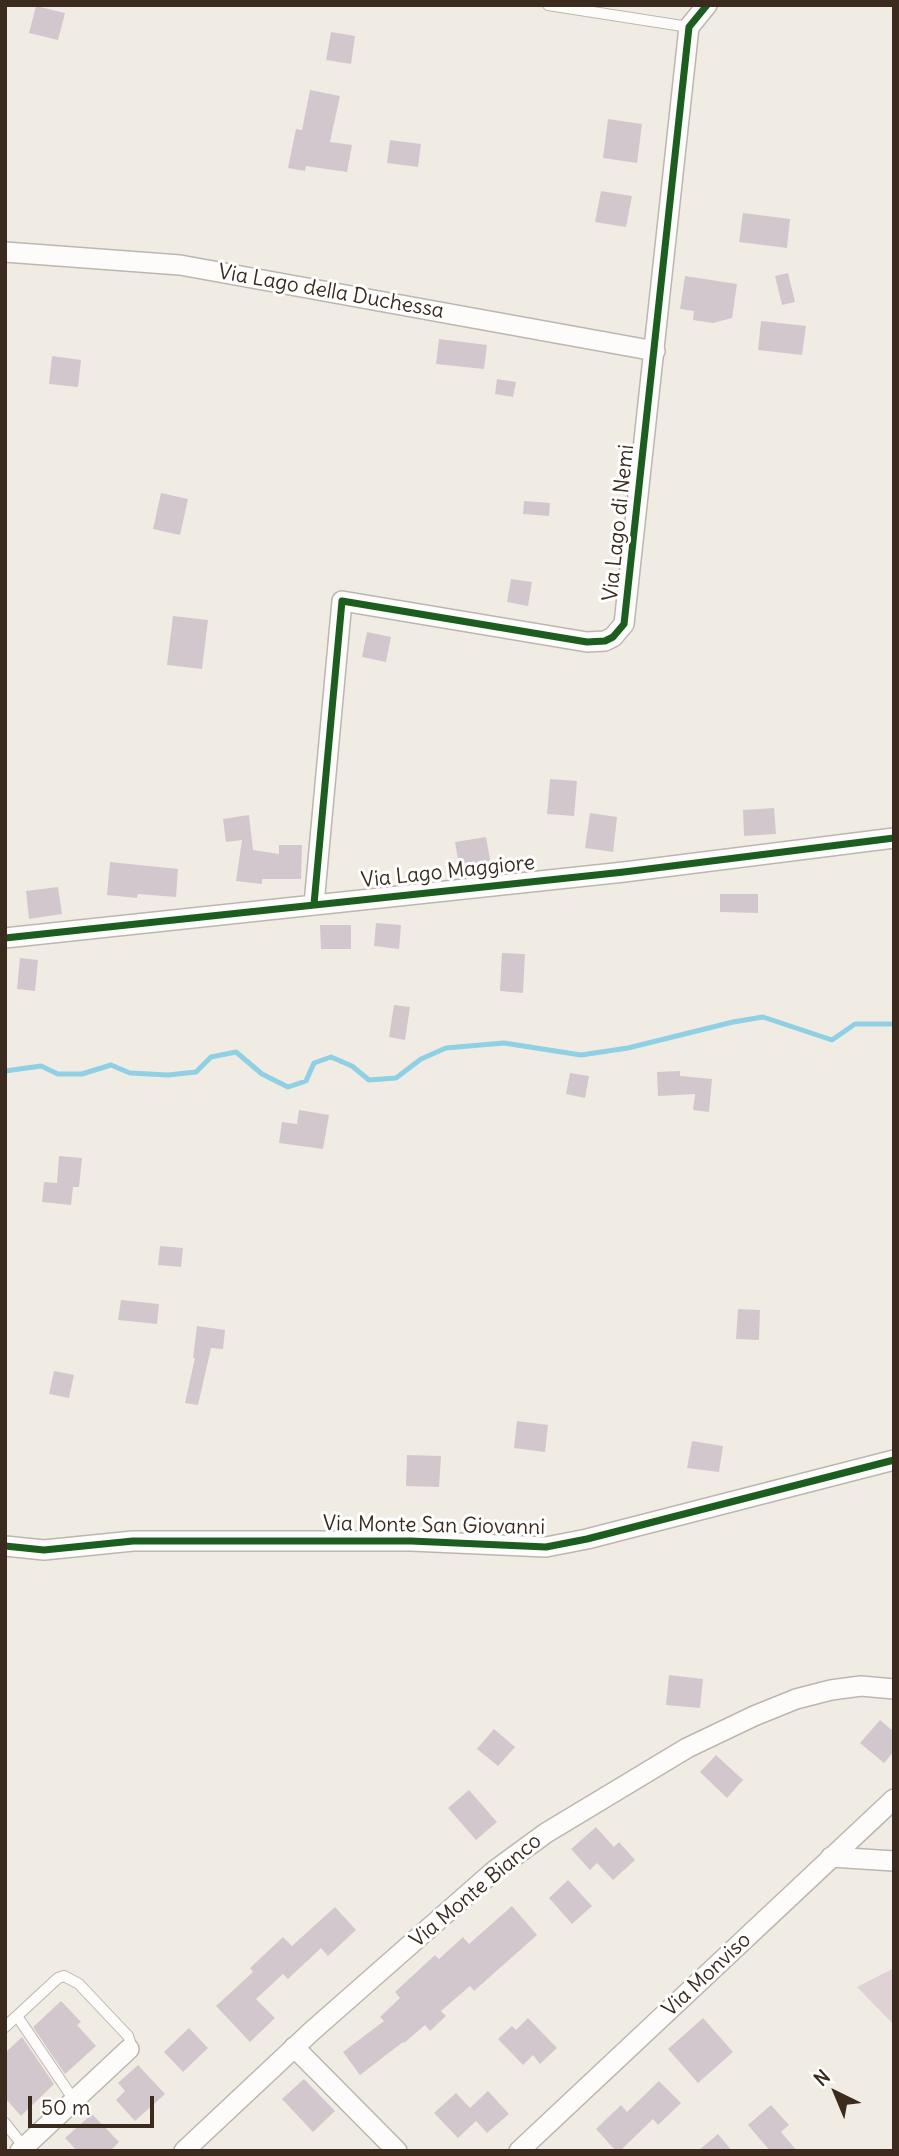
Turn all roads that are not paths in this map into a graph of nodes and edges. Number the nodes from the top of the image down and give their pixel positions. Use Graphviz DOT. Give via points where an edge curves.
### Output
graph roads {
  1 [pos="548,5"];
  2 [pos="707,5"];
  3 [pos="688,27"];
  4 [pos="5,252"];
  5 [pos="654,351"];
  6 [pos="894,838"];
  7 [pos="314,904"];
  8 [pos="5,938"];
  9 [pos="894,1460"];
  10 [pos="5,1546"];
  11 [pos="894,1689"];
  12 [pos="894,1799"];
  13 [pos="831,1857"];
  14 [pos="894,1861"];
  15 [pos="17,2016"];
  16 [pos="5,2027"];
  17 [pos="294,2047"];
  18 [pos="129,2049"];
  19 [pos="74,2101"];
  20 [pos="5,2123"];
  21 [pos="22,2149"];
  22 [pos="184,2151"];
  23 [pos="397,2151"];
  24 [pos="519,2151"];
  1 -- 3 [label="lane"];
  2 -- 3 [label="street"];
  3 -- 5 [label="street, Via Lago di Nemi"];
  4 -- 5 [label="street, Via Lago della Duchessa" via="180,265"];
  5 -- 7 [label="street, Via Lago di Nemi" via="627,613 614,637 587,642 342,601"];
  6 -- 7 [label="street, Via Lago Maggiore"];
  7 -- 8 [label="street, Via Lago Maggiore"];
  9 -- 10 [label="street, Via Monte San Giovanni" via="546,1547 411,1541 132,1541 44,1550"];
  11 -- 17 [label="street, Via Monte Bianco" via="846,1687 796,1699 733,1725 645,1772 511,1857"];
  12 -- 13 [label="street, Via Monviso"];
  13 -- 14 [label="street"];
  13 -- 24 [label="street, Via Monviso"];
  15 -- 16 [label="lane"];
  15 -- 18 [label="lane" via="58,1978 67,1976 128,2036"];
  15 -- 19 [label="lane"];
  17 -- 22 [label="street, Via Monte Bianco"];
  17 -- 23 [label="street"];
  18 -- 19 [label="street"];
  19 -- 21 [label="street"];
  20 -- 21 [label="lane"];
}
